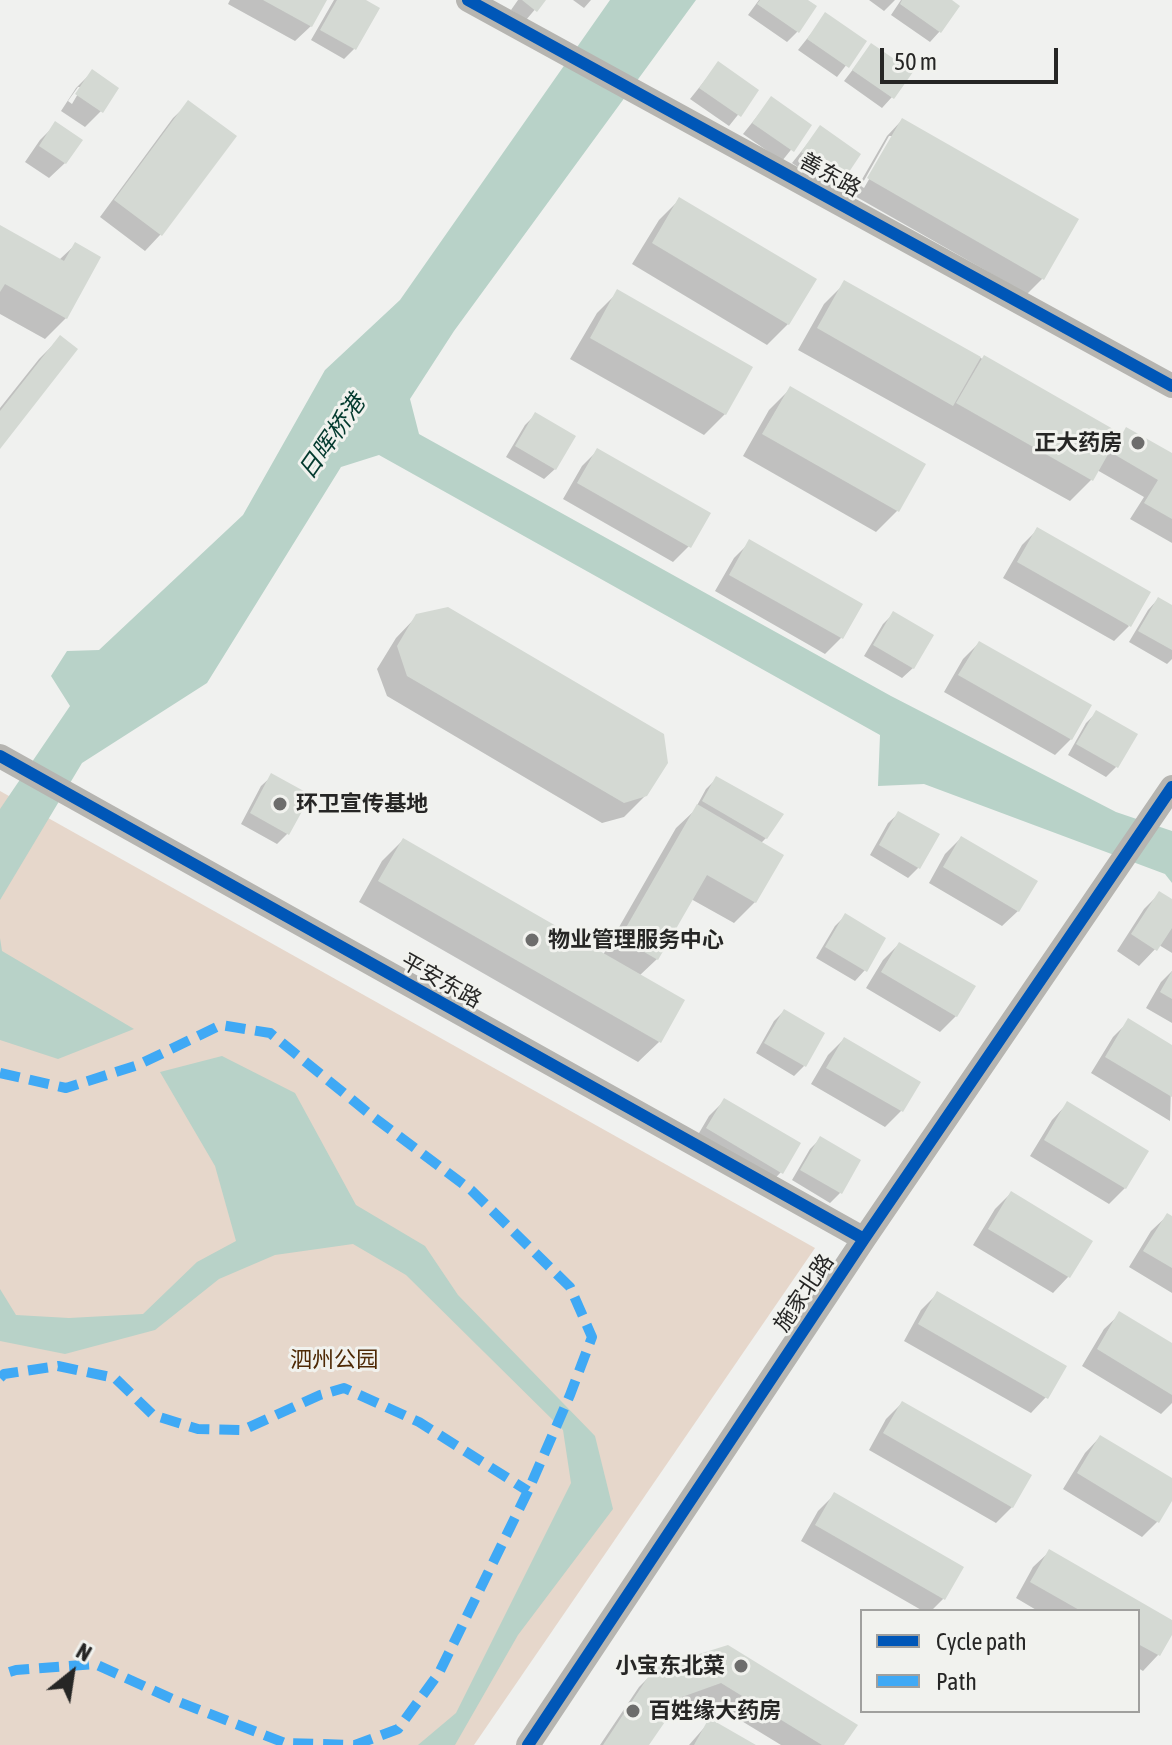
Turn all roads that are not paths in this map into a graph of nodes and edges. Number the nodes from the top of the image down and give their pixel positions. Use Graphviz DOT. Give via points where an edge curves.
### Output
graph roads {
  1 [pos="468,0"];
  2 [pos="1172,386"];
  3 [pos="3,758"];
  4 [pos="1168,793"];
  5 [pos="864,1239"];
  6 [pos="528,1745"];
  1 -- 2 [label="street, 善东路"];
  3 -- 5 [label="street, 平安东路"];
  4 -- 5 [label="street, 施家北路"];
  5 -- 6 [label="street, 施家北路"];
}
